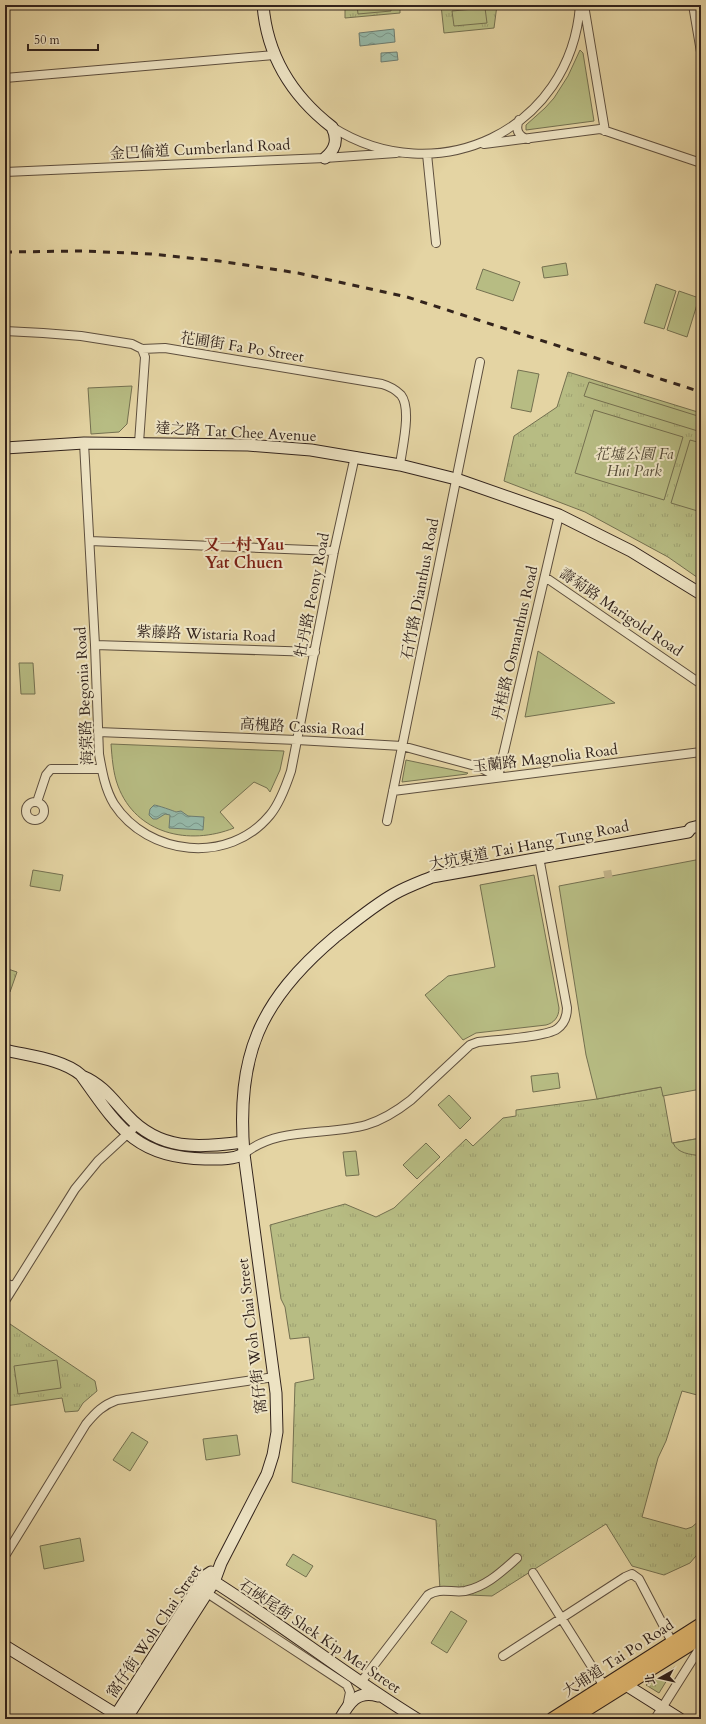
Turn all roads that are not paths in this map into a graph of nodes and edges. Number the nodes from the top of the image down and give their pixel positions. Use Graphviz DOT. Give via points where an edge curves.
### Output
graph roads {
  1 [pos="263,5"];
  2 [pos="580,5"];
  3 [pos="584,5"];
  4 [pos="693,5"];
  5 [pos="590,39"];
  6 [pos="573,40"];
  7 [pos="701,52"];
  8 [pos="274,55"];
  9 [pos="5,78"];
  10 [pos="519,120"];
  11 [pos="332,127"];
  12 [pos="605,131"];
  13 [pos="529,139"];
  14 [pos="476,145"];
  15 [pos="396,153"];
  16 [pos="427,154"];
  17 [pos="326,158"];
  18 [pos="701,163"];
  19 [pos="5,172"];
  20 [pos="436,243"];
  21 [pos="5,332"];
  22 [pos="142,349"];
  23 [pos="480,362"];
  24 [pos="84,443"];
  25 [pos="139,443"];
  26 [pos="5,448"];
  27 [pos="355,456"];
  28 [pos="400,466"];
  29 [pos="456,479"];
  30 [pos="559,515"];
  31 [pos="90,541"];
  32 [pos="334,551"];
  33 [pos="545,577"];
  34 [pos="701,594"];
  35 [pos="95,645"];
  36 [pos="315,652"];
  37 [pos="701,684"];
  38 [pos="98,732"];
  39 [pos="297,740"];
  40 [pos="402,746"];
  41 [pos="701,752"];
  42 [pos="101,769"];
  43 [pos="498,777"];
  44 [pos="393,791"];
  45 [pos="38,802"];
  46 [pos="387,820"];
  47 [pos="701,828"];
  48 [pos="688,832"];
  49 [pos="701,833"];
  50 [pos="539,857"];
  51 [pos="5,1050"];
  52 [pos="81,1075"];
  53 [pos="137,1125"];
  54 [pos="128,1134"];
  55 [pos="243,1142"];
  56 [pos="244,1154"];
  57 [pos="9,1285"];
  58 [pos="5,1301"];
  59 [pos="274,1377"];
  60 [pos="5,1556"];
  61 [pos="517,1558"];
  62 [pos="533,1573"];
  63 [pos="210,1579"];
  64 [pos="202,1590"];
  65 [pos="561,1618"];
  66 [pos="701,1624"];
  67 [pos="701,1638"];
  68 [pos="672,1642"];
  69 [pos="5,1646"];
  70 [pos="701,1646"];
  71 [pos="503,1656"];
  72 [pos="361,1682"];
  73 [pos="626,1685"];
  74 [pos="604,1686"];
  75 [pos="381,1697"];
  76 [pos="347,1707"];
  77 [pos="662,1708"];
  78 [pos="120,1718"];
  79 [pos="340,1719"];
  80 [pos="418,1719"];
  81 [pos="552,1719"];
  82 [pos="572,1719"];
  83 [pos="655,1719"];
  84 [pos="680,1719"];
  1 -- 8 [label="main road"];
  2 -- 6 [label="street"];
  3 -- 5 [label="street"];
  4 -- 7 [label="street"];
  5 -- 6 [label="street" via="582,36"];
  5 -- 12 [label="street"];
  6 -- 10 [label="street" via="553,84 540,101"];
  8 -- 9 [label="street"];
  8 -- 11 [label="main road" via="286,79 298,95 311,110"];
  10 -- 13 [label="street" via="518,133"];
  10 -- 14 [label="street"];
  11 -- 15 [label="street" via="365,144"];
  11 -- 17 [label="main road" via="336,138 335,144"];
  12 -- 13 [label="street" via="600,129"];
  12 -- 18 [label="street"];
  13 -- 14 [label="street"];
  14 -- 16 [label="street" via="452,152"];
  15 -- 16 [label="street"];
  15 -- 17 [label="street, 金巴倫道 Cumberland Road"];
  16 -- 20 [label="street"];
  17 -- 19 [label="street, 金巴倫道 Cumberland Road"];
  21 -- 22 [label="street, 花圃街 Fa Po Street" via="81,336 132,344"];
  22 -- 25 [label="street" via="145,357"];
  22 -- 28 [label="street, 花圃街 Fa Po Street" via="165,348 375,382 390,387 401,396 406,410"];
  23 -- 29 [label="street, 石竹路 Dianthus Road"];
  24 -- 25 [label="main road, 達之路 Tat Chee Avenue"];
  24 -- 26 [label="main road, 達之路 Tat Chee Avenue"];
  24 -- 31 [label="street, 海棠路 Begonia Road"];
  25 -- 27 [label="main road, 達之路 Tat Chee Avenue" via="248,445"];
  27 -- 28 [label="main road, 達之路 Tat Chee Avenue"];
  27 -- 32 [label="street, 牡丹路 Peony Road"];
  28 -- 29 [label="main road, 達之路 Tat Chee Avenue"];
  29 -- 30 [label="main road, 達之路 Tat Chee Avenue"];
  29 -- 40 [label="street, 石竹路 Dianthus Road"];
  30 -- 33 [label="street, 丹桂路 Osmanthus Road"];
  30 -- 34 [label="main road, 達之路 Tat Chee Avenue" via="631,551"];
  31 -- 32 [label="street"];
  31 -- 35 [label="street, 海棠路 Begonia Road"];
  32 -- 36 [label="street, 牡丹路 Peony Road"];
  33 -- 37 [label="street, 壽菊路 Marigold Road"];
  33 -- 43 [label="street, 丹桂路 Osmanthus Road"];
  35 -- 36 [label="street, 紫藤路 Wistaria Road"];
  35 -- 38 [label="street, 海棠路 Begonia Road"];
  36 -- 39 [label="street, 牡丹路 Peony Road"];
  38 -- 39 [label="street, 高槐路 Cassia Road"];
  38 -- 42 [label="street, 海棠路 Begonia Road"];
  39 -- 40 [label="street, 高槐路 Cassia Road"];
  39 -- 42 [label="street, 海棠路 Begonia Road" via="286,786 271,814 243,837 205,848 171,845 139,830 125,818 113,802"];
  40 -- 43 [label="street, 高槐路 Cassia Road" via="479,767"];
  40 -- 44 [label="street, 石竹路 Dianthus Road"];
  41 -- 43 [label="street, 玉蘭路 Magnolia Road" via="557,772"];
  42 -- 45 [label="street" via="51,768 46,775"];
  43 -- 44 [label="street, 玉蘭路 Magnolia Road"];
  44 -- 46 [label="street, 石竹路 Dianthus Road"];
  47 -- 48 [label="main road, 大坑東道 Tai Hang Tung Road" via="690,828"];
  48 -- 49 [label="main road, 大坑東道 Tai Hang Tung Road" via="692,836"];
  48 -- 50 [label="main road, 大坑東道 Tai Hang Tung Road"];
  50 -- 55 [label="main road, 大坑東道 Tai Hang Tung Road" via="432,877 395,893 364,913 310,960 270,1007 258,1031 244,1081"];
  50 -- 56 [label="street" via="568,1008 566,1018 560,1026 547,1033 470,1045 407,1104 382,1119 356,1127 277,1138"];
  51 -- 52 [label="main road" via="63,1064"];
  52 -- 53 [label="main road" via="100,1086"];
  52 -- 54 [label="main road"];
  53 -- 54 [label="street"];
  53 -- 55 [label="main road" via="157,1138 172,1143 212,1145"];
  54 -- 56 [label="main road" via="136,1142 152,1150 183,1158 232,1158"];
  54 -- 57 [label="street" via="98,1161 75,1189"];
  55 -- 56 [label="main road, 窩仔街 Woh Chai Street"];
  56 -- 59 [label="main road, 窩仔街 Woh Chai Street"];
  57 -- 58 [label="street"];
  59 -- 60 [label="street" via="117,1400 104,1405 86,1424"];
  59 -- 63 [label="main road, 窩仔街 Woh Chai Street" via="277,1432 267,1474 221,1563"];
  61 -- 72 [label="street" via="505,1564 496,1577 481,1586 463,1591 437,1590 428,1595"];
  62 -- 65 [label="street"];
  63 -- 64 [label="main road, 窩仔街 Woh Chai Street"];
  63 -- 72 [label="main road, 石硤尾街 Shek Kip Mei Street"];
  64 -- 76 [label="street, 石硤尾街 Shek Kip Mei Street" via="338,1679 349,1688"];
  64 -- 78 [label="main road, 窩仔街 Woh Chai Street"];
  65 -- 68 [label="street" via="632,1574 640,1579"];
  65 -- 71 [label="street"];
  65 -- 74 [label="street"];
  66 -- 68 [label="main road, 大埔道 Tai Po Road"];
  67 -- 73 [label="main road, 大埔道 Tai Po Road"];
  68 -- 74 [label="main road, 大埔道 Tai Po Road"];
  69 -- 78 [label="main road"];
  70 -- 77 [label="street"];
  72 -- 75 [label="main road, 石硤尾街 Shek Kip Mei Street"];
  73 -- 77 [label="main road"];
  73 -- 82 [label="main road, 大埔道 Tai Po Road"];
  74 -- 81 [label="main road, 大埔道 Tai Po Road"];
  75 -- 76 [label="main road" via="370,1694 359,1696"];
  75 -- 80 [label="main road, 石硤尾街 Shek Kip Mei Street"];
  76 -- 79 [label="main road"];
  77 -- 83 [label="street"];
  77 -- 84 [label="main road"];
}
